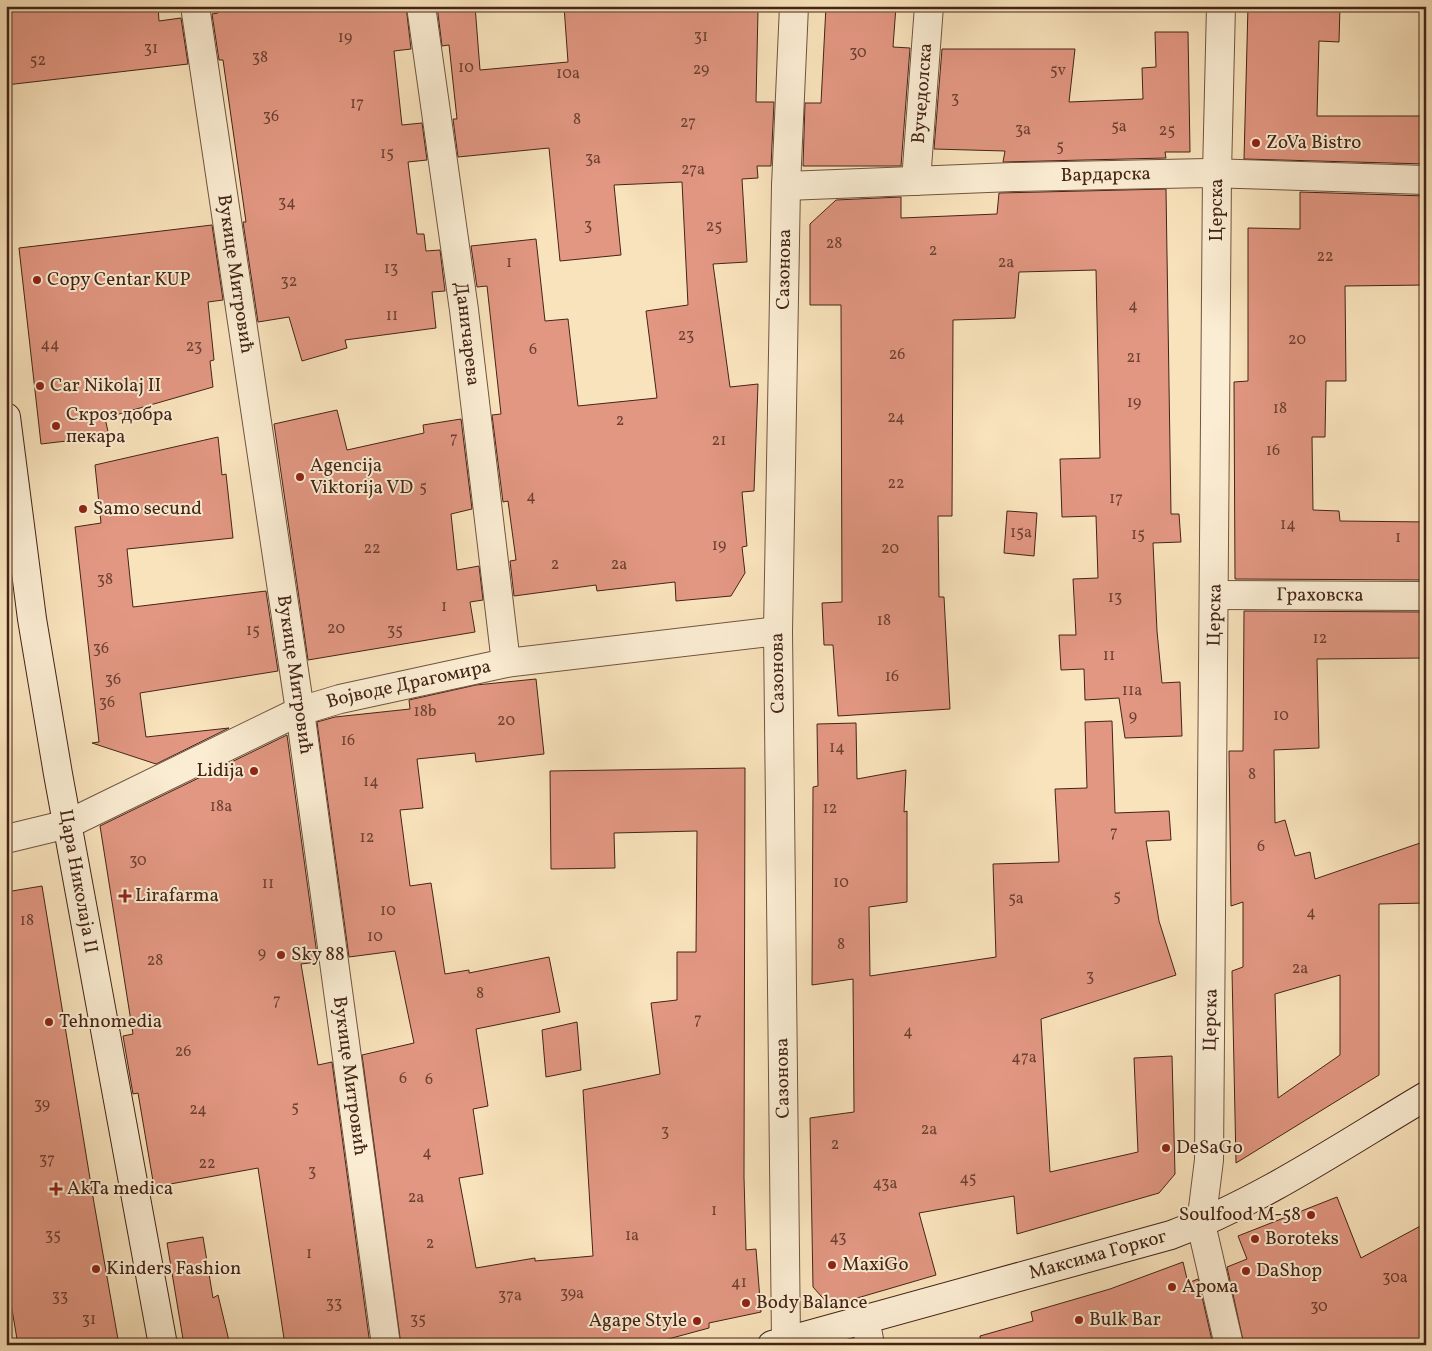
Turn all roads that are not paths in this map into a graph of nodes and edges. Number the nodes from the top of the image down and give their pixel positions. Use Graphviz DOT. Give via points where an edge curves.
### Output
graph roads {
  1 [pos="195,6"];
  2 [pos="421,6"];
  3 [pos="794,6"];
  4 [pos="929,6"];
  5 [pos="1221,6"];
  6 [pos="1217,173"];
  7 [pos="1426,180"];
  8 [pos="916,181"];
  9 [pos="786,186"];
  10 [pos="6,416"];
  11 [pos="1215,595"];
  12 [pos="1426,596"];
  13 [pos="778,631"];
  14 [pos="506,663"];
  15 [pos="300,711"];
  16 [pos="68,824"];
  17 [pos="6,839"];
  18 [pos="1426,1096"];
  19 [pos="1201,1224"];
  20 [pos="865,1318"];
  21 [pos="779,1343"];
  22 [pos="163,1345"];
  23 [pos="386,1345"];
  24 [pos="870,1345"];
  25 [pos="1229,1345"];
  1 -- 15 [label="street, Вукице Митровић"];
  2 -- 14 [label="street, Даничарева" via="464,310"];
  3 -- 9 [label="street, Сазонова"];
  4 -- 8 [label="street, Вучедолска"];
  5 -- 6 [label="street, Церска"];
  6 -- 7 [label="street, Вардарска"];
  6 -- 8 [label="street, Вардарска"];
  6 -- 11 [label="street, Церска"];
  8 -- 9 [label="street, Вардарска"];
  9 -- 13 [label="street, Сазонова"];
  10 -- 16 [label="street, Цара Николаја II" via="32,619"];
  11 -- 12 [label="street, Граховска"];
  11 -- 19 [label="street, Церска" via="1209,1160"];
  13 -- 14 [label="street, Војводе Драгомира"];
  13 -- 21 [label="street, Сазонова"];
  14 -- 15 [label="street, Војводе Драгомира" via="340,699"];
  15 -- 16 [label="street, Војводе Драгомира"];
  15 -- 23 [label="street, Вукице Митровић"];
  16 -- 17 [label="street, Војводе Драгомира"];
  16 -- 22 [label="street, Цара Николаја II"];
  18 -- 19 [label="street, Максима Горког" via="1248,1202"];
  19 -- 20 [label="street, Максима Горког" via="1171,1235"];
  19 -- 25 [label="street"];
  20 -- 21 [label="street, Максима Горког"];
  20 -- 24 [label="street"];
}
